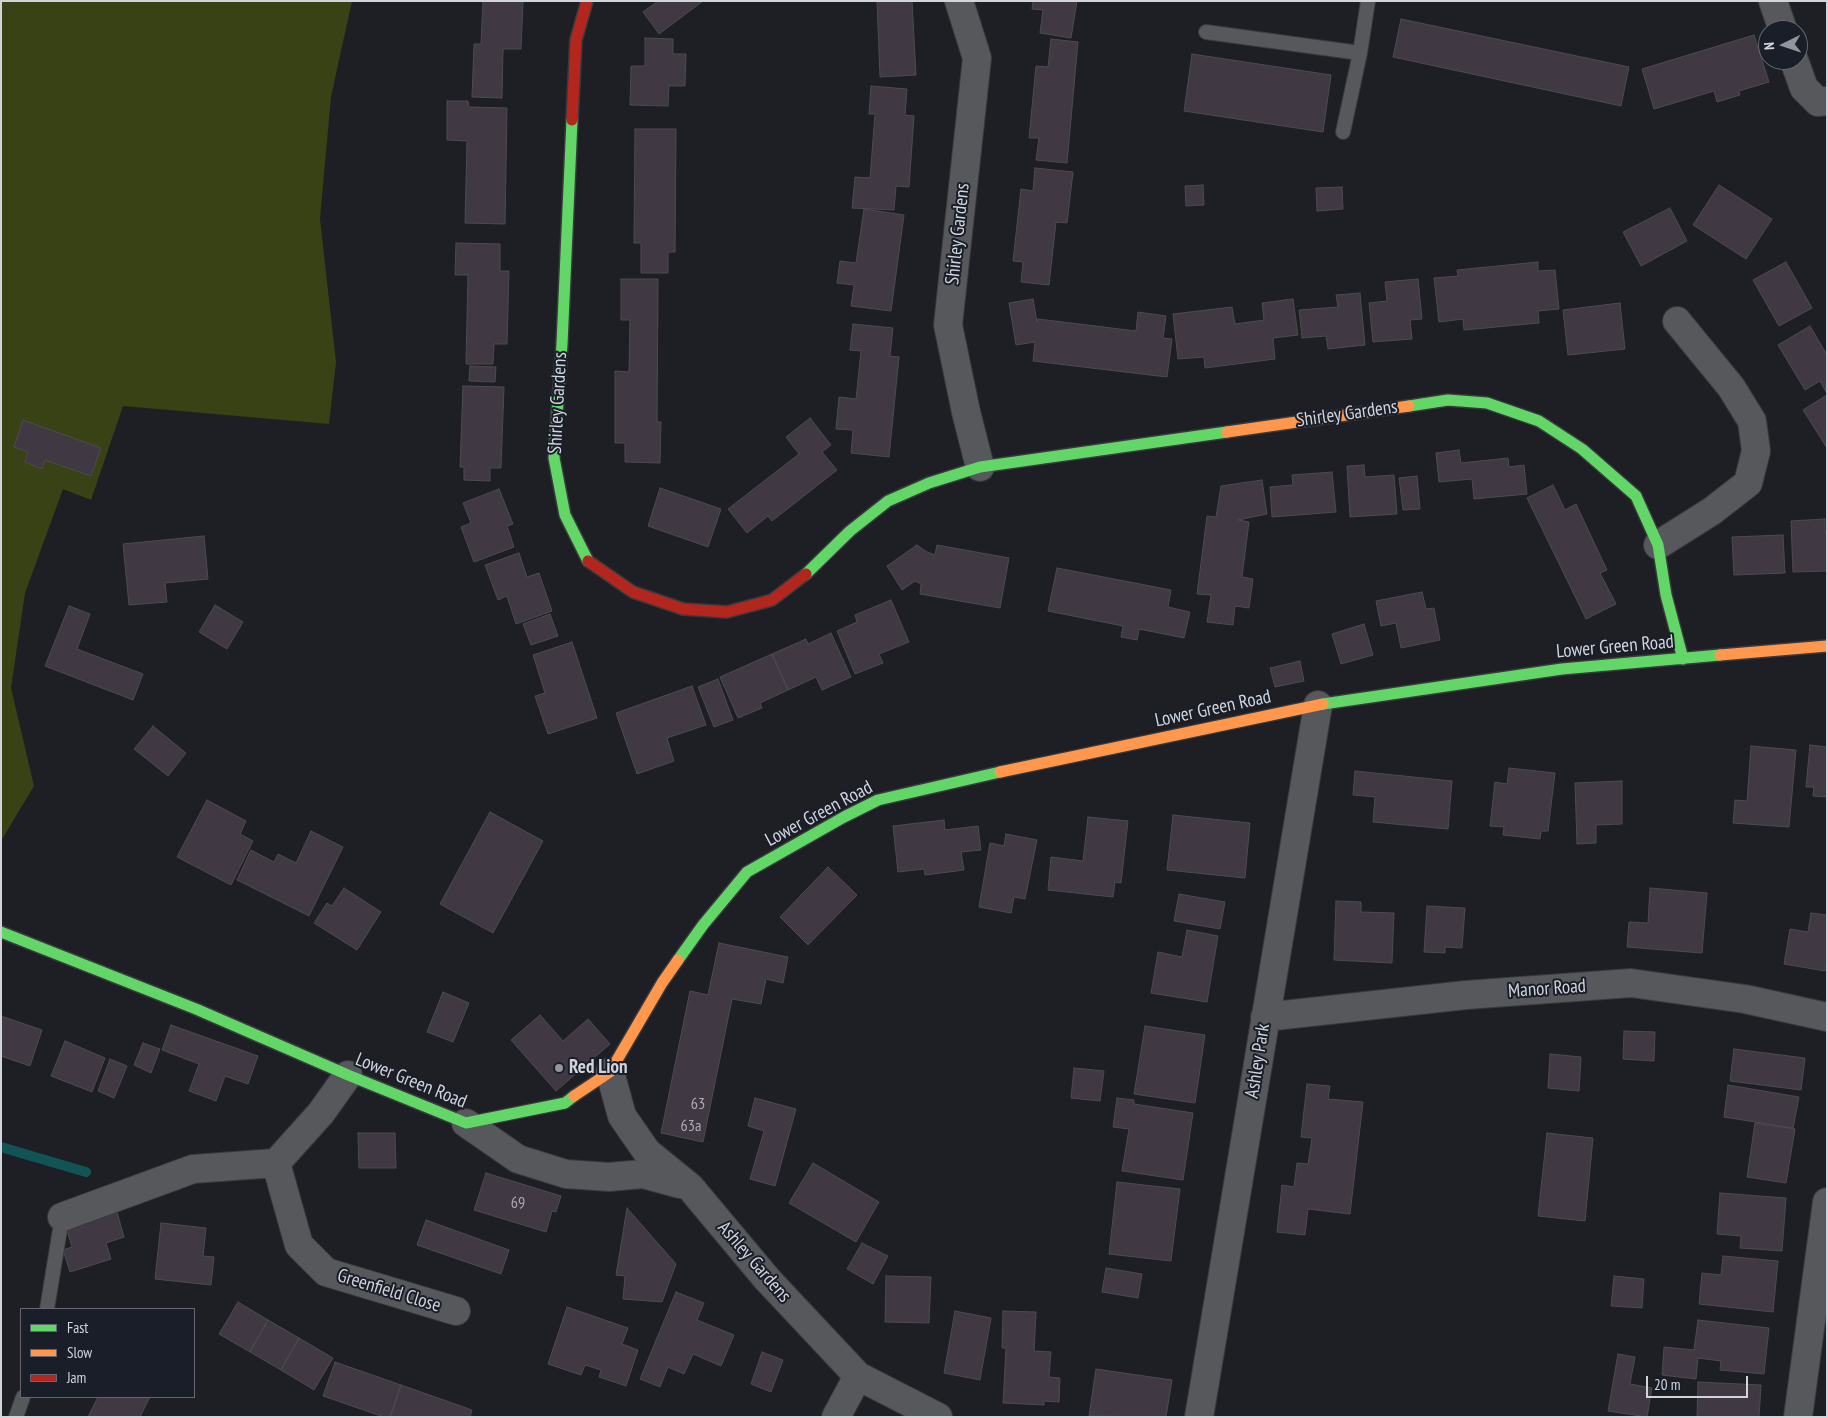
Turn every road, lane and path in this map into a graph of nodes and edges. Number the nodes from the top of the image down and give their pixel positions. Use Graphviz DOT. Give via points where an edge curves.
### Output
graph roads {
  1 [pos="587,1"];
  2 [pos="958,1"];
  3 [pos="1368,1"];
  4 [pos="1773,1"];
  5 [pos="1780,20"];
  6 [pos="1206,32"];
  7 [pos="1360,52"];
  8 [pos="1798,70"];
  9 [pos="1827,101"];
  10 [pos="1343,132"];
  11 [pos="1677,321"];
  12 [pos="980,467"];
  13 [pos="1658,544"];
  14 [pos="1827,646"];
  15 [pos="1683,659"];
  16 [pos="1318,705"];
  17 [pos="1,932"];
  18 [pos="1265,1017"];
  19 [pos="1827,1017"];
  20 [pos="610,1072"];
  21 [pos="348,1075"];
  22 [pos="466,1124"];
  23 [pos="276,1163"];
  24 [pos="690,1187"];
  25 [pos="1827,1202"];
  26 [pos="62,1217"];
  27 [pos="47,1308"];
  28 [pos="456,1311"];
  29 [pos="1817,1360"];
  30 [pos="858,1376"];
  31 [pos="23,1398"];
  32 [pos="16,1417"];
  33 [pos="836,1417"];
  34 [pos="938,1417"];
  35 [pos="1199,1417"];
  36 [pos="1798,1417"];
  1 -- 12 [label="street, Shirley Gardens" via="576,40 554,458 565,515 588,562 633,592 682,610 726,612 772,600 814,568 850,531 888,501 928,483"];
  2 -- 12 [label="street, Shirley Gardens" via="977,58 948,325"];
  3 -- 7 [label="lane"];
  4 -- 5 [label="street"];
  6 -- 7 [label="lane"];
  7 -- 10 [label="lane"];
  8 -- 9 [label="street" via="1804,88 1818,102"];
  11 -- 13 [label="street" via="1731,387 1752,421 1756,451 1748,483 1712,511"];
  12 -- 13 [label="street, Shirley Gardens" via="1448,400 1487,403 1538,421 1582,449 1636,496"];
  13 -- 15 [label="street, Shirley Gardens" via="1666,595"];
  14 -- 15 [label="street, Lower Green Road"];
  15 -- 16 [label="street, Lower Green Road" via="1562,669"];
  16 -- 18 [label="street, Ashley Park"];
  16 -- 20 [label="street, Lower Green Road" via="955,781 878,800 844,817 747,872 703,925 662,984"];
  17 -- 21 [label="street, Lower Green Road" via="196,1008"];
  18 -- 19 [label="street, Manor Road" via="1466,995 1631,983 1745,999"];
  18 -- 35 [label="street, Ashley Park"];
  20 -- 22 [label="street, Lower Green Road" via="564,1103"];
  20 -- 24 [label="street, Ashley Gardens" via="622,1116 647,1152"];
  21 -- 22 [label="street, Lower Green Road"];
  21 -- 23 [label="street" via="321,1113"];
  22 -- 24 [label="street" via="518,1158 566,1174 609,1177 643,1174"];
  23 -- 26 [label="street" via="193,1169"];
  23 -- 28 [label="street, Greenfield Close" via="299,1245 326,1272"];
  24 -- 30 [label="street, Ashley Gardens" via="767,1279"];
  25 -- 29 [label="street"];
  26 -- 27 [label="lane"];
  29 -- 36 [label="street"];
  30 -- 33 [label="street"];
  30 -- 34 [label="street, Ashley Gardens"];
  31 -- 32 [label="lane"];
}
